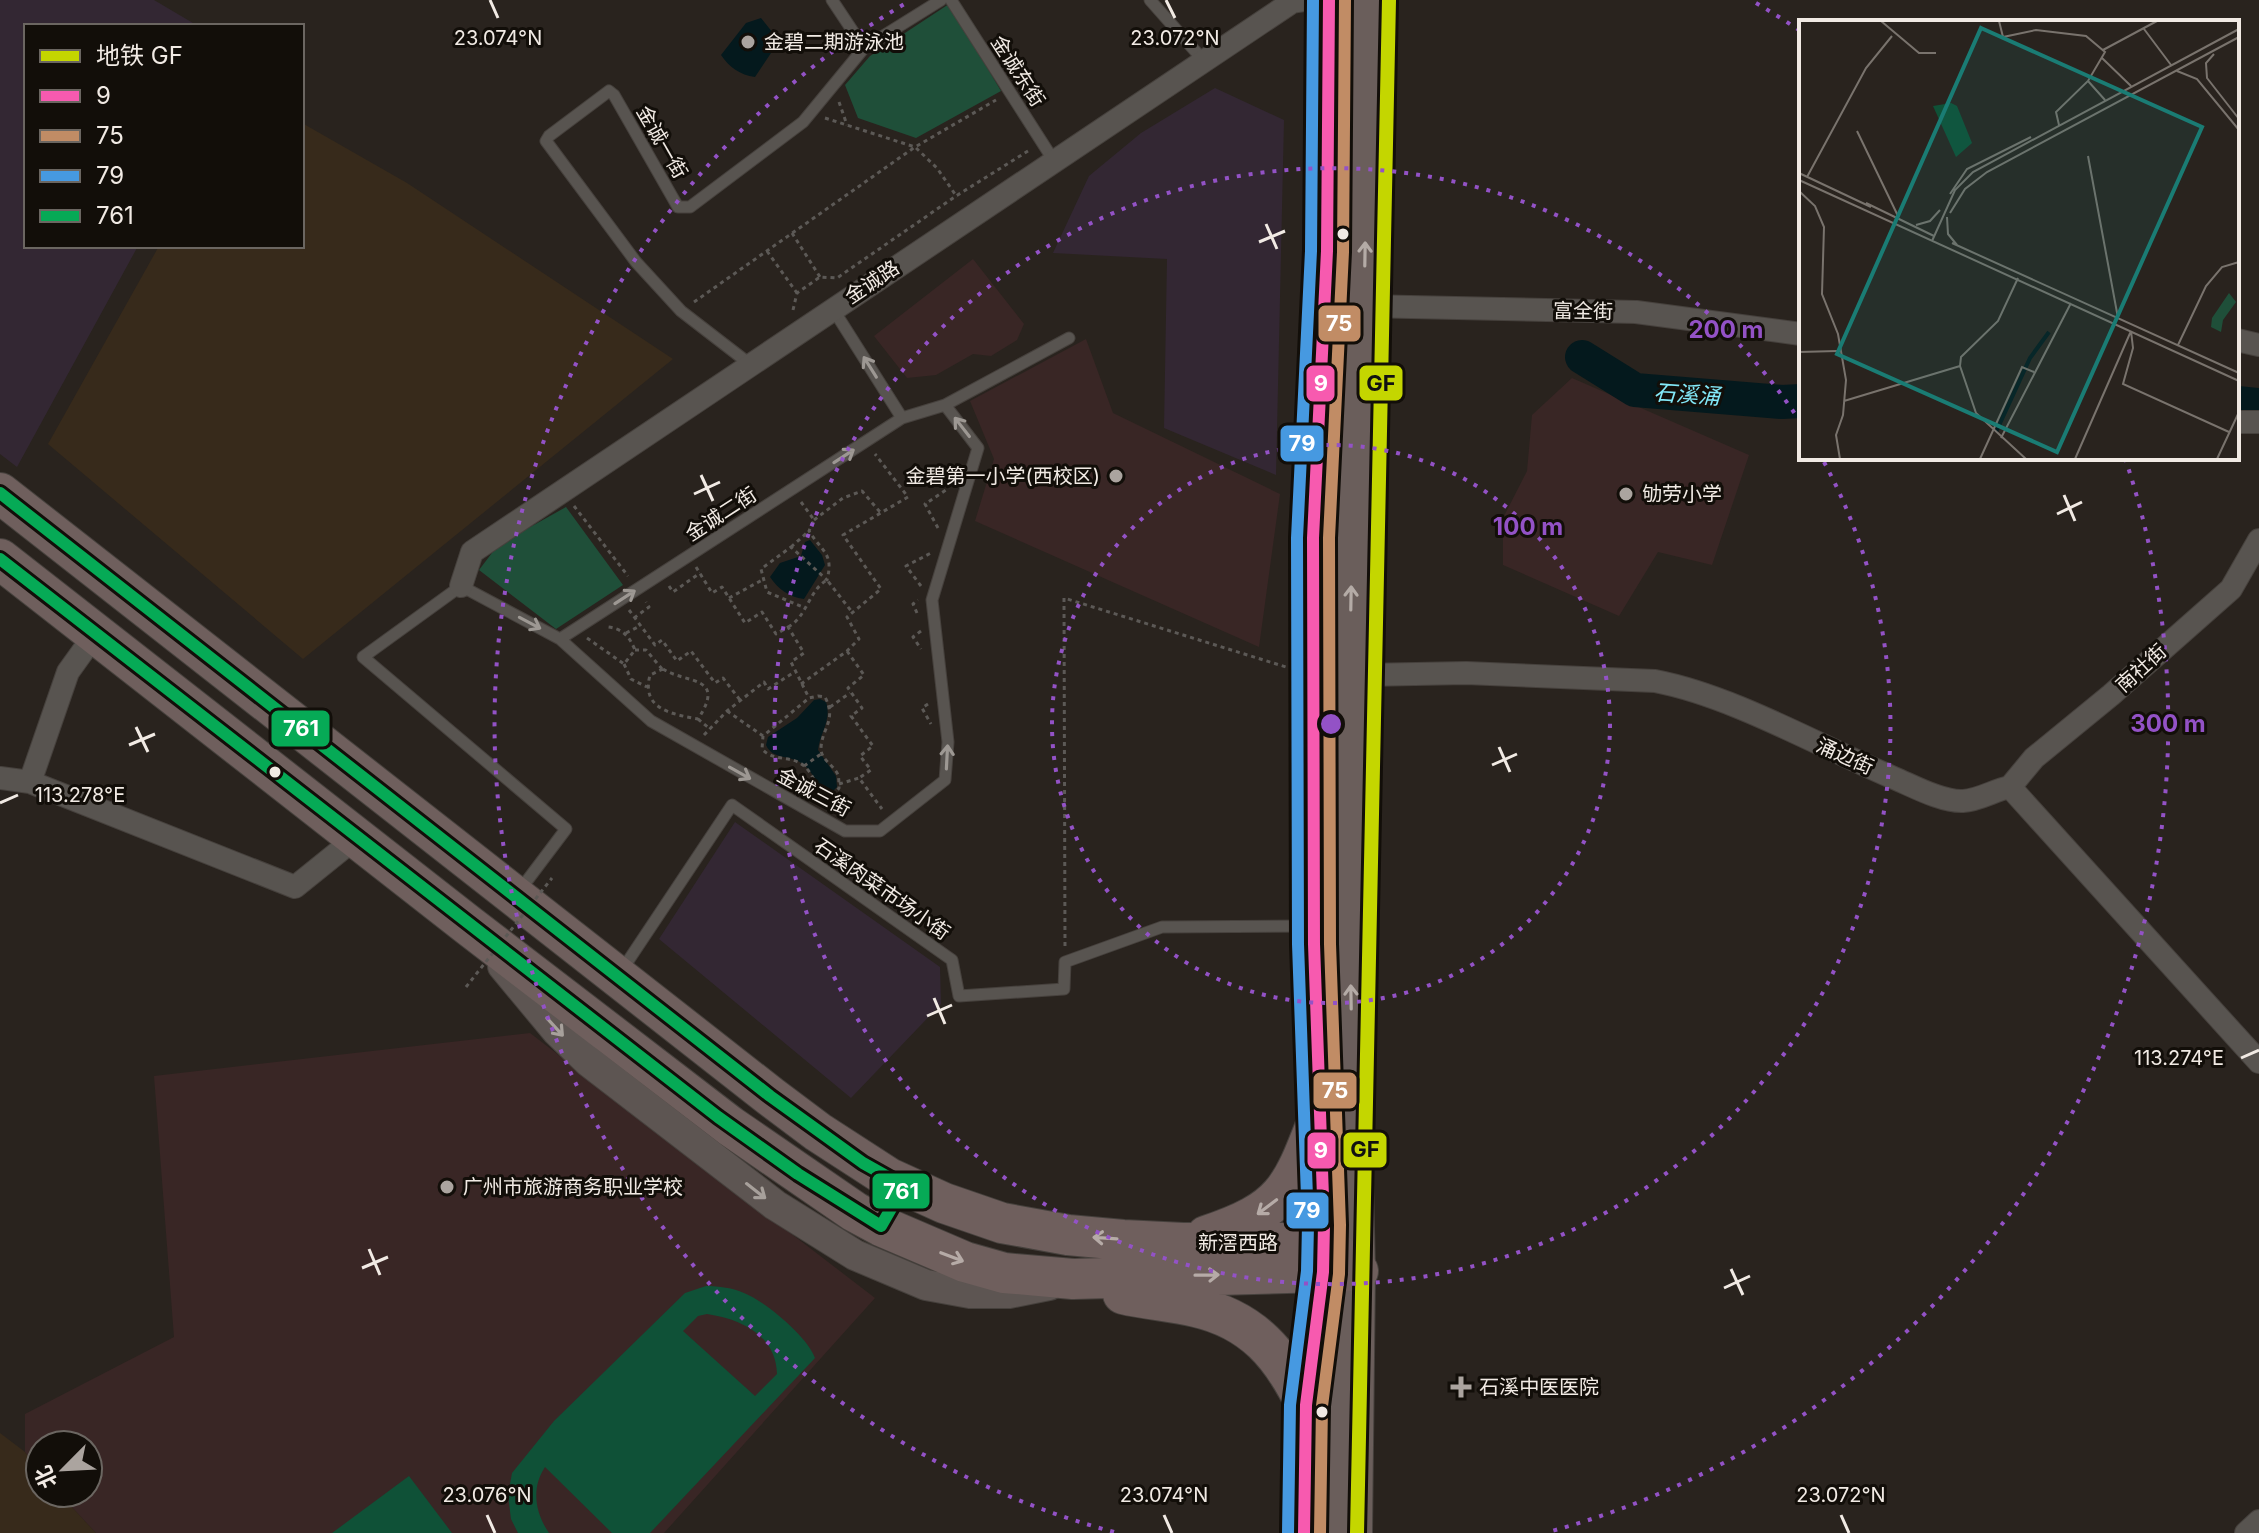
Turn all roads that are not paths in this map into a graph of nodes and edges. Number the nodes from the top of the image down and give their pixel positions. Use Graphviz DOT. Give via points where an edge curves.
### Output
graph roads {
  1 [pos="832,0"];
  2 [pos="941,0"];
  3 [pos="951,0"];
  4 [pos="1150,0"];
  5 [pos="1305,0"];
  6 [pos="1329,0"];
  7 [pos="1370,0"];
  8 [pos="864,48"];
  9 [pos="1204,61"];
  10 [pos="1048,151"];
  11 [pos="1364,306"];
  12 [pos="833,309"];
  13 [pos="1799,334"];
  14 [pos="1069,338"];
  15 [pos="2239,340"];
  16 [pos="2259,345"];
  17 [pos="751,365"];
  18 [pos="945,405"];
  19 [pos="902,418"];
  20 [pos="0,493"];
  21 [pos="2259,540"];
  22 [pos="0,559"];
  23 [pos="461,586"];
  24 [pos="96,633"];
  25 [pos="560,639"];
  26 [pos="1313,676"];
  27 [pos="1351,676"];
  28 [pos="0,778"];
  29 [pos="30,782"];
  30 [pos="2010,787"];
  31 [pos="357,837"];
  32 [pos="515,897"];
  33 [pos="468,925"];
  34 [pos="1314,926"];
  35 [pos="617,977"];
  36 [pos="2259,1062"];
  37 [pos="1319,1117"];
  38 [pos="904,1186"];
  39 [pos="881,1226"];
  40 [pos="1183,1243"];
  41 [pos="1335,1262"];
  42 [pos="1073,1279"];
  43 [pos="1306,1405"];
  44 [pos="2259,1521"];
  45 [pos="1308,1532"];
  46 [pos="1355,1533"];
  47 [pos="2246,1533"];
  1 -- 8 [label="lane"];
  2 -- 8 [label="lane"];
  3 -- 10 [label="lane, 金诚东街"];
  4 -- 9 [label="lane"];
  5 -- 9 [label="street, 金诚路" via="1292,2"];
  6 -- 26 [label="main road"];
  11 -- 7 [label="main road, one-way"];
  8 -- 17 [label="lane, 金诚一街" via="803,122 690,207 678,207 609,91 546,141 636,262 681,311"];
  9 -- 10 [label="street, 金诚路"];
  10 -- 12 [label="street, 金诚路" via="970,217"];
  11 -- 13 [label="street, 富全街" via="1636,312"];
  27 -- 11 [label="main road, one-way"];
  12 -- 17 [label="street, 金诚路"];
  19 -- 12 [label="lane, one-way"];
  14 -- 18 [label="lane"];
  15 -- 16 [label="street"];
  17 -- 23 [label="street, 金诚路" via="472,552"];
  18 -- 19 [label="lane"];
  25 -- 18 [label="lane, 金诚三街, one-way" via="651,721 694,747 845,831 880,831 945,780 948,742 932,600 978,448"];
  25 -- 19 [label="lane, 金诚二街, one-way"];
  20 -- 32 [label="highway, 新滘西路"];
  21 -- 30 [label="street, 南社街" via="2223,597 2034,758"];
  22 -- 24 [label="highway, 新滘西路"];
  23 -- 25 [label="lane, 金诚三街, one-way"];
  23 -- 32 [label="lane" via="363,657 566,829"];
  24 -- 29 [label="street" via="68,672"];
  24 -- 31 [label="highway, 新滘西路"];
  26 -- 27 [label="street, 涌边街"];
  26 -- 34 [label="main road"];
  27 -- 30 [label="street, 涌边街" via="1466,673 1680,685 1959,801"];
  41 -- 27 [label="main road, one-way" via="1351,969"];
  28 -- 29 [label="street"];
  29 -- 31 [label="street" via="295,887"];
  30 -- 36 [label="street"];
  31 -- 33 [label="highway, 新滘西路"];
  32 -- 35 [label="highway, 新滘西路"];
  33 -- 39 [label="highway, 新滘西路" via="730,1126"];
  33 -- 42 [label="main road, one-way" via="588,1061 775,1205 855,1255 926,1285 970,1293 1009,1293"];
  34 -- 35 [label="lane, 石溪肉菜市场小街" via="1162,927 1065,962 1064,989 959,996 952,960 732,805"];
  34 -- 37 [label="main road"];
  35 -- 38 [label="highway, 新滘西路" via="818,1132"];
  37 -- 40 [label="highway, one-way" via="1298,1170 1277,1200 1240,1223"];
  37 -- 41 [label="main road"];
  38 -- 39 [label="main road"];
  40 -- 38 [label="highway, 新滘西路, one-way" via="1098,1238 1014,1225 971,1214"];
  39 -- 42 [label="highway, 新滘西路, one-way" via="1004,1273"];
  40 -- 41 [label="highway, 新滘西路"];
  42 -- 41 [label="highway, 新滘西路, one-way"];
  41 -- 43 [label="main road"];
  41 -- 45 [label="main road"];
  41 -- 46 [label="main road"];
  42 -- 43 [label="highway" via="1145,1300 1212,1311 1233,1322 1277,1354"];
  43 -- 45 [label="main road"];
  44 -- 47 [label="street"];
}
